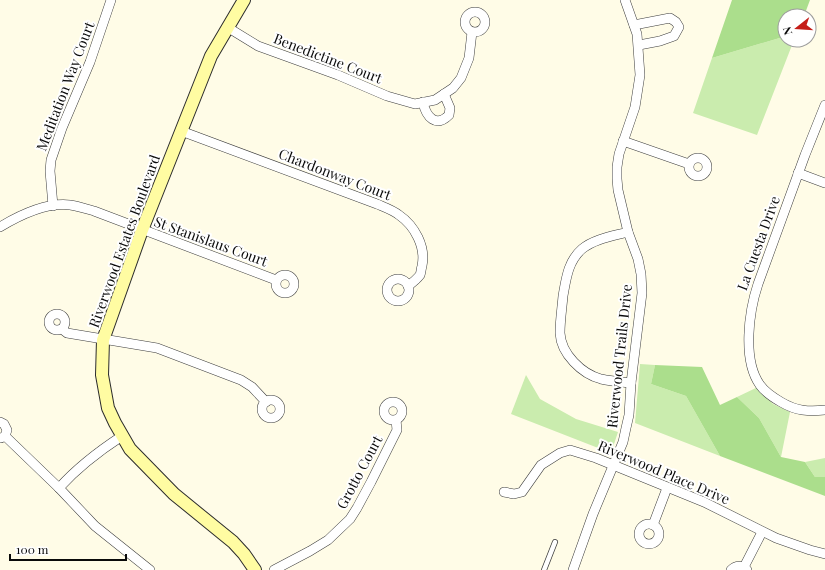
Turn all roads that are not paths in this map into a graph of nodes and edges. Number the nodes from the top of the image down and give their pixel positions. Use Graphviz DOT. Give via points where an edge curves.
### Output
graph roads {
  1 [pos="111,0"];
  2 [pos="244,0"];
  3 [pos="625,0"];
  4 [pos="634,25"];
  5 [pos="227,27"];
  6 [pos="472,32"];
  7 [pos="638,45"];
  8 [pos="444,94"];
  9 [pos="423,102"];
  10 [pos="825,105"];
  11 [pos="181,131"];
  12 [pos="623,142"];
  13 [pos="689,164"];
  14 [pos="798,173"];
  15 [pos="825,183"];
  16 [pos="53,206"];
  17 [pos="0,227"];
  18 [pos="142,230"];
  19 [pos="628,232"];
  20 [pos="276,280"];
  21 [pos="408,286"];
  22 [pos="62,328"];
  23 [pos="103,340"];
  24 [pos="631,383"];
  25 [pos="266,402"];
  26 [pos="825,410"];
  27 [pos="396,420"];
  28 [pos="0,422"];
  29 [pos="122,436"];
  30 [pos="3,437"];
  31 [pos="612,464"];
  32 [pos="59,488"];
  33 [pos="667,488"];
  34 [pos="504,492"];
  35 [pos="653,525"];
  36 [pos="762,532"];
  37 [pos="555,542"];
  38 [pos="825,554"];
  39 [pos="745,569"];
  40 [pos="150,570"];
  41 [pos="255,570"];
  42 [pos="274,570"];
  43 [pos="544,570"];
  44 [pos="573,570"];
  45 [pos="731,570"];
  1 -- 16 [label="street, Meditation Way Court" via="90,62 51,160"];
  2 -- 5 [label="street, Riverwood Estates Boulevard"];
  3 -- 4 [label="street, Riverwood Trails Drive"];
  4 -- 7 [label="street, Riverwood Trails Drive"];
  4 -- 7 [label="street" via="670,18 679,27 674,36"];
  5 -- 9 [label="street, Benedictine Court" via="258,46 387,96 415,104"];
  5 -- 11 [label="street, Riverwood Estates Boulevard" via="211,56"];
  6 -- 8 [label="street, Benedictine Court" via="466,68 452,88"];
  7 -- 12 [label="street, Riverwood Trails Drive" via="638,91"];
  8 -- 9 [label="street, Benedictine Court" via="435,100"];
  8 -- 9 [label="street" via="450,108 449,115 444,120 432,120 424,109"];
  10 -- 14 [label="street, La Cuesta Drive"];
  11 -- 18 [label="street, Riverwood Estates Boulevard"];
  11 -- 21 [label="street, Chardonway Court" via="398,214 406,220 417,236 423,253 420,275"];
  12 -- 13 [label="street"];
  12 -- 19 [label="street, Riverwood Trails Drive" via="617,179"];
  14 -- 15 [label="street"];
  14 -- 26 [label="street, La Cuesta Drive" via="752,302 749,333 752,366 760,385 777,400 802,411"];
  16 -- 17 [label="street, St Stanislaus Court" via="24,214"];
  16 -- 18 [label="street, St Stanislaus Court" via="81,207"];
  18 -- 20 [label="street, St Stanislaus Court"];
  18 -- 23 [label="street, Riverwood Estates Boulevard"];
  19 -- 24 [label="street, Riverwood Trails Drive" via="638,260 642,293"];
  19 -- 24 [label="street" via="604,238 582,249 569,266 560,334 569,356 588,374 600,379"];
  22 -- 23 [label="street" via="67,333"];
  23 -- 25 [label="street" via="158,348 241,380 252,387"];
  23 -- 29 [label="street, Riverwood Estates Boulevard" via="104,392 108,408"];
  24 -- 31 [label="street, Riverwood Trails Drive" via="629,415 623,442"];
  27 -- 42 [label="street, Grotto Court" via="397,430 350,519 328,540"];
  28 -- 30 [label="street" via="7,430"];
  29 -- 32 [label="street" via="102,449"];
  29 -- 41 [label="street, Riverwood Estates Boulevard" via="142,463 174,494 232,542"];
  30 -- 32 [label="street"];
  31 -- 33 [label="street, Riverwood Place Drive"];
  31 -- 34 [label="street, Riverwood Place Drive" via="570,450 541,465 522,492"];
  31 -- 44 [label="street, Riverwood Trails Drive"];
  32 -- 40 [label="street" via="100,530"];
  33 -- 35 [label="street"];
  33 -- 36 [label="street, Riverwood Place Drive" via="704,502"];
  36 -- 38 [label="street, Riverwood Place Drive" via="792,545"];
  36 -- 39 [label="street"];
  37 -- 43 [label="lane"];
  39 -- 45 [label="street" via="736,566"];
}
